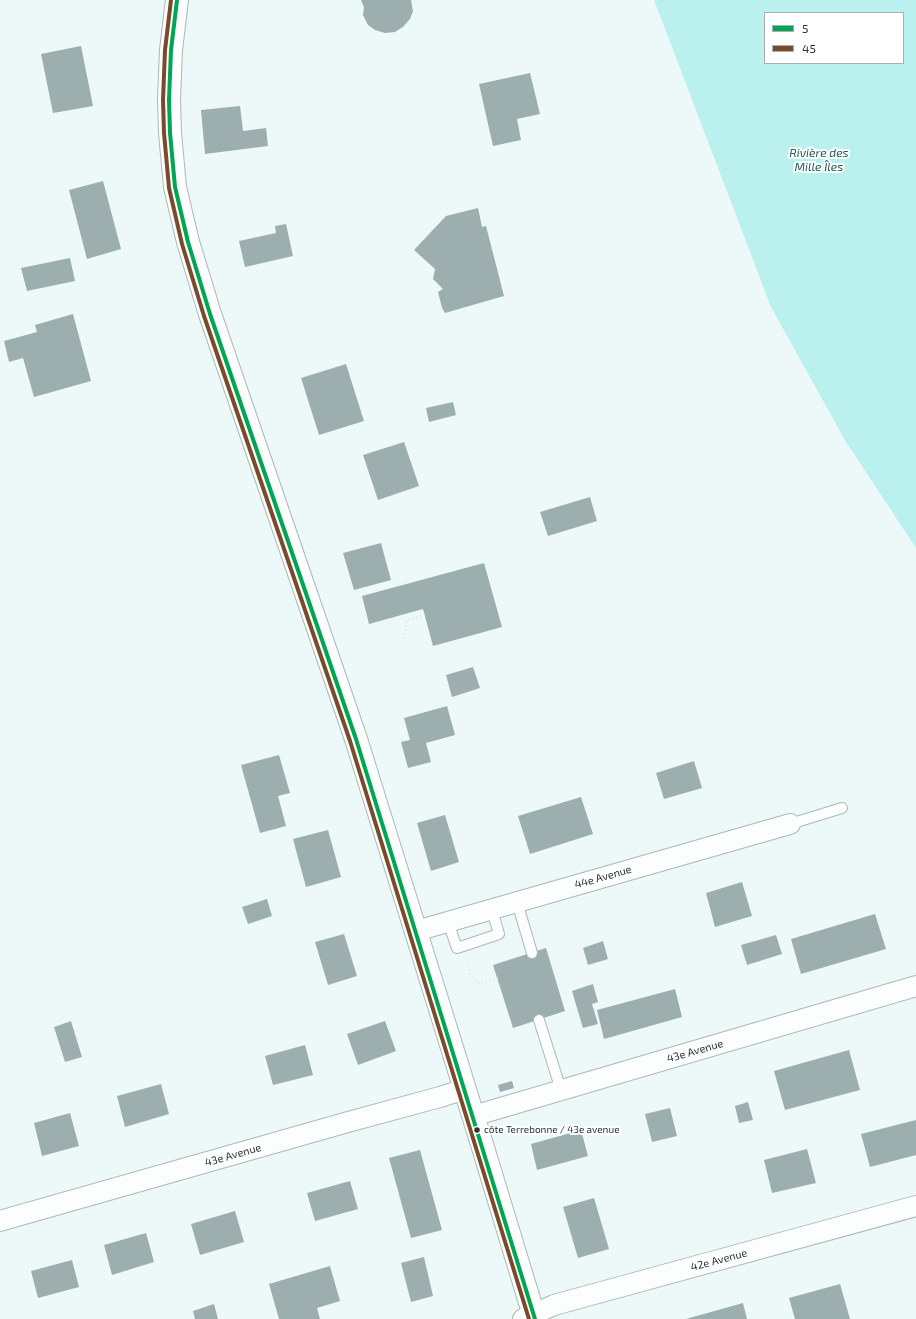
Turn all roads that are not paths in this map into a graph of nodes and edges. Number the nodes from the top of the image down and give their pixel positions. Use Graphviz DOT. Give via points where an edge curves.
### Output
graph roads {
  1 [pos="177,0"];
  2 [pos="842,808"];
  3 [pos="790,824"];
  4 [pos="517,902"];
  5 [pos="492,910"];
  6 [pos="448,922"];
  7 [pos="416,931"];
  8 [pos="532,953"];
  9 [pos="916,986"];
  10 [pos="539,1020"];
  11 [pos="465,1089"];
  12 [pos="561,1090"];
  13 [pos="473,1116"];
  14 [pos="916,1206"];
  15 [pos="0,1221"];
  16 [pos="530,1317"];
  1 -- 7 [label="main road" via="171,50 169,111 173,171 182,219 210,314 356,739"];
  2 -- 3 [label="lane"];
  3 -- 4 [label="street, 44e Avenue"];
  4 -- 5 [label="street, 44e Avenue"];
  4 -- 8 [label="lane"];
  5 -- 6 [label="street, 44e Avenue"];
  5 -- 6 [label="lane" via="499,934 457,948"];
  6 -- 7 [label="street, 44e Avenue"];
  7 -- 11 [label="main road"];
  9 -- 12 [label="street, 43e Avenue"];
  10 -- 12 [label="lane"];
  11 -- 13 [label="main road"];
  11 -- 15 [label="street, 43e Avenue"];
  12 -- 13 [label="street, 43e Avenue"];
  13 -- 16 [label="main road"];
  14 -- 16 [label="street, 42e Avenue" via="554,1305"];
}
